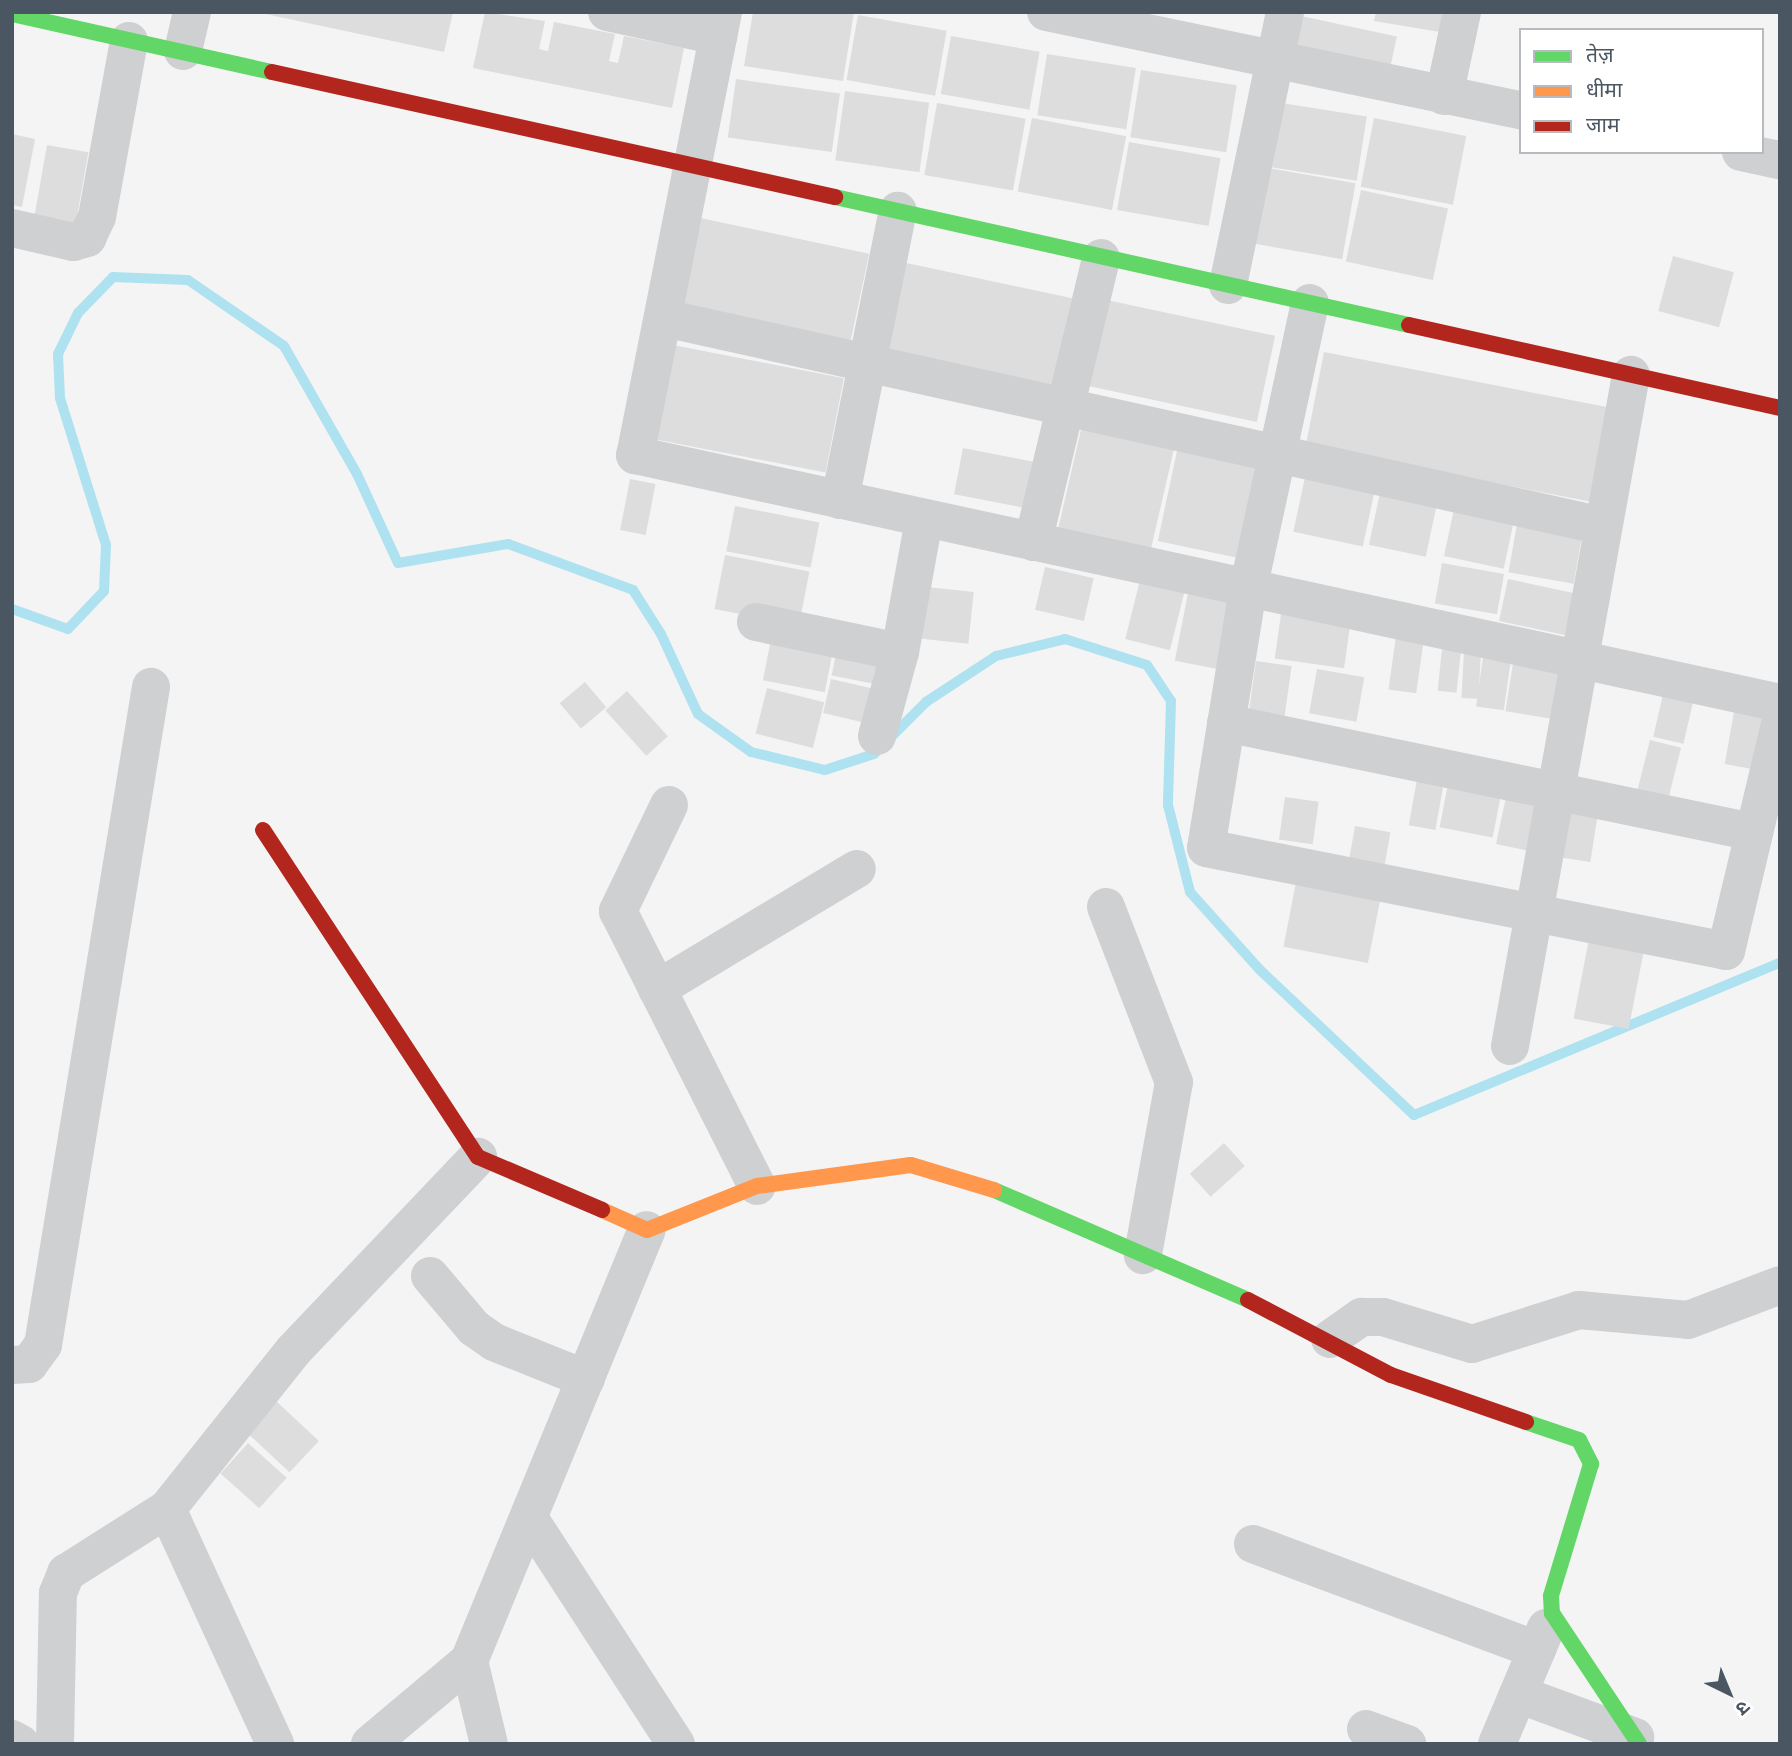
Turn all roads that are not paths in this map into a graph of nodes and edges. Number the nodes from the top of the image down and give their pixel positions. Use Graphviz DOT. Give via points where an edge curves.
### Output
graph roads {
  1 [pos="192,12"];
  2 [pos="607,12"];
  3 [pos="1046,12"];
  4 [pos="1285,12"];
  5 [pos="1462,12"];
  6 [pos="12,14"];
  7 [pos="1111,19"];
  8 [pos="720,24"];
  9 [pos="129,41"];
  10 [pos="183,51"];
  11 [pos="1275,62"];
  12 [pos="1444,96"];
  13 [pos="1519,110"];
  14 [pos="1751,154"];
  15 [pos="1780,160"];
  16 [pos="692,165"];
  17 [pos="898,211"];
  18 [pos="12,228"];
  19 [pos="1101,258"];
  20 [pos="1228,285"];
  21 [pos="1310,303"];
  22 [pos="664,318"];
  23 [pos="866,363"];
  24 [pos="1631,375"];
  25 [pos="1066,407"];
  26 [pos="1780,408"];
  27 [pos="1278,454"];
  28 [pos="840,500"];
  29 [pos="924,520"];
  30 [pos="1603,526"];
  31 [pos="1033,542"];
  32 [pos="1248,589"];
  33 [pos="756,622"];
  34 [pos="900,652"];
  35 [pos="1579,660"];
  36 [pos="151,687"];
  37 [pos="1780,703"];
  38 [pos="1226,723"];
  39 [pos="1780,724"];
  40 [pos="877,736"];
  41 [pos="1556,791"];
  42 [pos="669,804"];
  43 [pos="263,830"];
  44 [pos="1753,832"];
  45 [pos="857,869"];
  46 [pos="1106,907"];
  47 [pos="1534,912"];
  48 [pos="656,989"];
  49 [pos="1510,1046"];
  50 [pos="478,1157"];
  51 [pos="757,1186"];
  52 [pos="647,1230"];
  53 [pos="1143,1255"];
  54 [pos="429,1276"];
  55 [pos="1780,1285"];
  56 [pos="1329,1339"];
  57 [pos="12,1364"];
  58 [pos="586,1379"];
  59 [pos="167,1509"];
  60 [pos="528,1518"];
  61 [pos="1253,1544"];
  62 [pos="1552,1613"];
  63 [pos="1537,1650"];
  64 [pos="469,1661"];
  65 [pos="1518,1694"];
  66 [pos="1366,1729"];
  67 [pos="12,1739"];
  68 [pos="1637,1740"];
  69 [pos="21,1744"];
  70 [pos="55,1744"];
  71 [pos="275,1744"];
  72 [pos="370,1744"];
  73 [pos="489,1744"];
  74 [pos="676,1744"];
  75 [pos="1407,1744"];
  76 [pos="1497,1744"];
  1 -- 10 [label="street"];
  2 -- 8 [label="street"];
  3 -- 7 [label="street"];
  4 -- 11 [label="street"];
  5 -- 12 [label="street"];
  6 -- 9 [label="street"];
  7 -- 11 [label="street"];
  8 -- 16 [label="street"];
  9 -- 10 [label="street"];
  9 -- 18 [label="street" via="97,217 87,238 73,242"];
  10 -- 16 [label="street"];
  11 -- 12 [label="street"];
  11 -- 20 [label="street"];
  12 -- 13 [label="street"];
  14 -- 15 [label="street"];
  16 -- 17 [label="street"];
  16 -- 22 [label="street"];
  17 -- 19 [label="street"];
  17 -- 23 [label="street"];
  19 -- 20 [label="street"];
  19 -- 25 [label="street"];
  20 -- 21 [label="street"];
  21 -- 24 [label="street"];
  21 -- 27 [label="street"];
  22 -- 23 [label="street"];
  22 -- 28 [label="street" via="635,455"];
  23 -- 25 [label="street"];
  23 -- 28 [label="street"];
  24 -- 26 [label="street"];
  24 -- 30 [label="street"];
  25 -- 27 [label="street"];
  25 -- 31 [label="street"];
  27 -- 30 [label="street"];
  27 -- 32 [label="street"];
  28 -- 29 [label="street"];
  29 -- 31 [label="street"];
  29 -- 34 [label="street"];
  30 -- 35 [label="street"];
  31 -- 32 [label="street"];
  32 -- 35 [label="street"];
  32 -- 38 [label="street"];
  33 -- 34 [label="street"];
  34 -- 40 [label="street"];
  35 -- 37 [label="street"];
  35 -- 41 [label="street"];
  36 -- 57 [label="street" via="43,1345 29,1364"];
  38 -- 41 [label="street"];
  38 -- 47 [label="street" via="1206,848"];
  39 -- 44 [label="street"];
  41 -- 44 [label="street"];
  41 -- 47 [label="street"];
  42 -- 48 [label="street" via="618,911"];
  43 -- 50 [label="street"];
  44 -- 47 [label="street" via="1726,951"];
  45 -- 48 [label="street"];
  46 -- 53 [label="street" via="1174,1082"];
  47 -- 49 [label="street"];
  48 -- 51 [label="street"];
  50 -- 52 [label="street"];
  50 -- 59 [label="street" via="333,1315 294,1349"];
  51 -- 52 [label="street"];
  51 -- 53 [label="street" via="911,1165 975,1182"];
  52 -- 58 [label="street"];
  53 -- 56 [label="street"];
  54 -- 58 [label="street" via="474,1328 494,1342"];
  55 -- 56 [label="street" via="1688,1320 1580,1310 1472,1344 1383,1317 1362,1317"];
  56 -- 62 [label="street" via="1391,1375 1579,1440 1588,1449 1591,1464 1551,1595"];
  58 -- 60 [label="street"];
  59 -- 70 [label="street" via="75,1563 60,1582"];
  59 -- 71 [label="street"];
  60 -- 64 [label="street"];
  60 -- 74 [label="street"];
  61 -- 63 [label="street"];
  62 -- 63 [label="street"];
  62 -- 68 [label="street"];
  63 -- 65 [label="street"];
  64 -- 72 [label="street"];
  64 -- 73 [label="street"];
  65 -- 68 [label="street"];
  65 -- 76 [label="street"];
  66 -- 75 [label="street"];
  67 -- 69 [label="street"];
}
